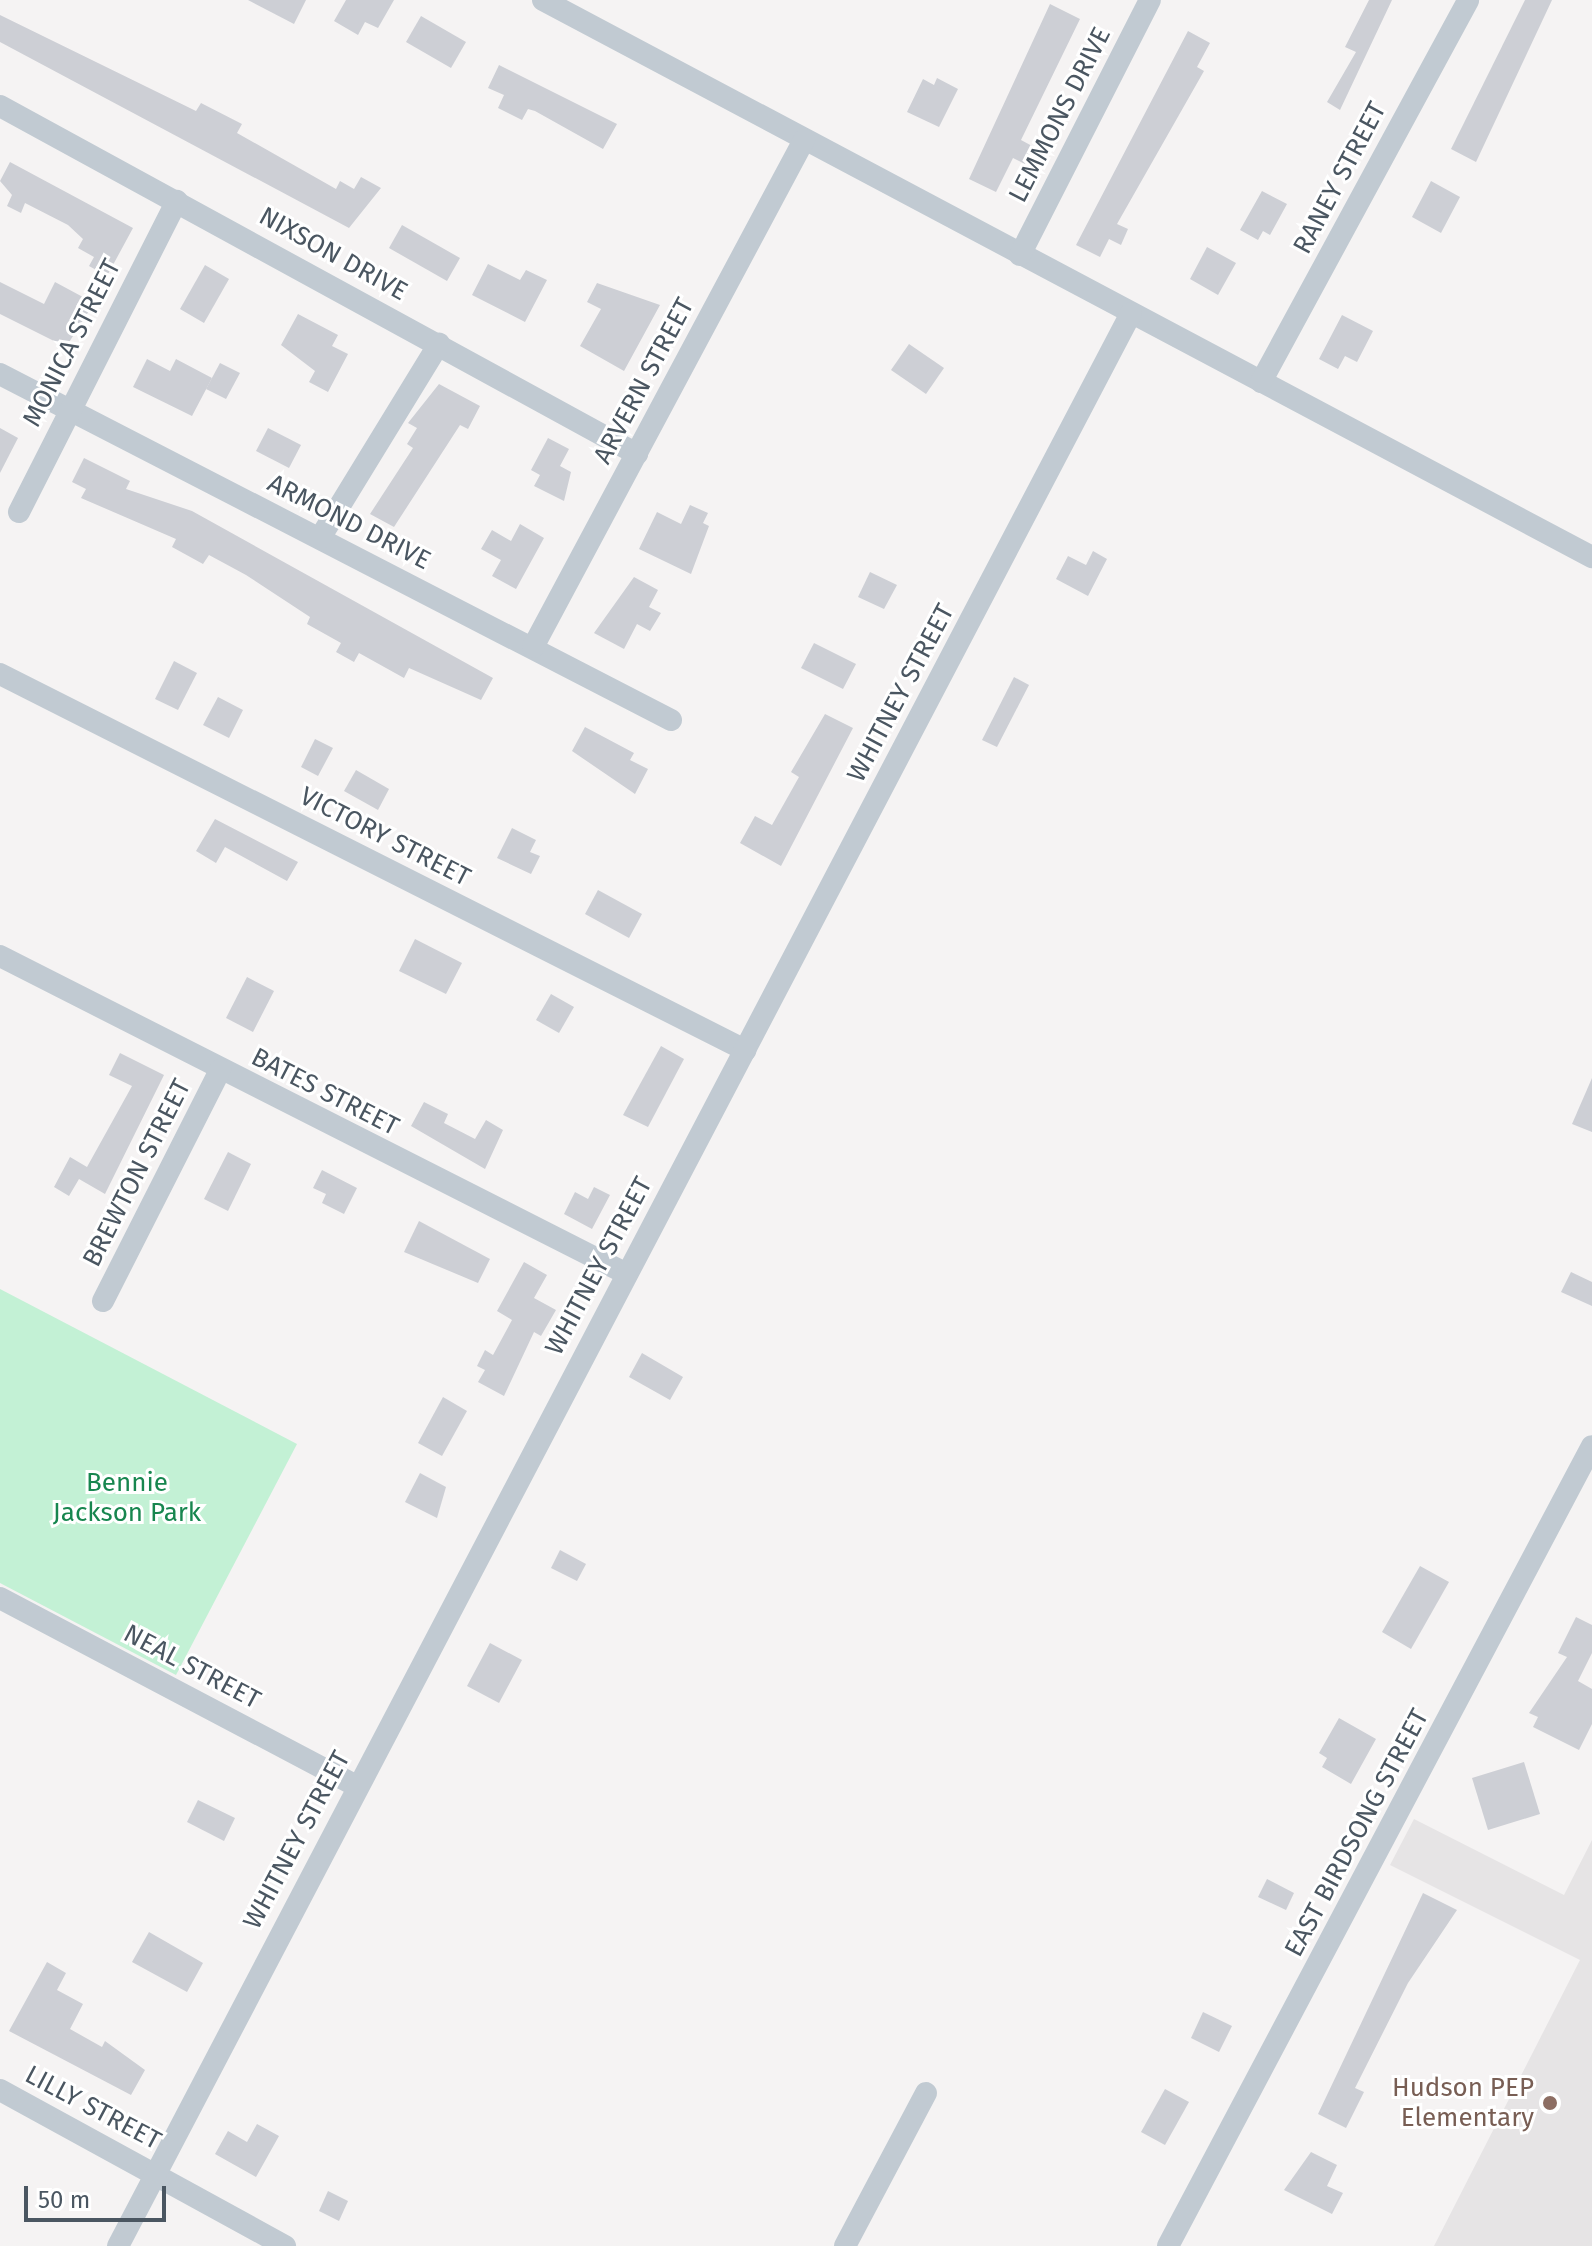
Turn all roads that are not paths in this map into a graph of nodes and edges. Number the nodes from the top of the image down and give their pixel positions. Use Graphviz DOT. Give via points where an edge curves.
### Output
graph roads {
  1 [pos="545,0"];
  2 [pos="1150,0"];
  3 [pos="1468,0"];
  4 [pos="0,106"];
  5 [pos="804,140"];
  6 [pos="177,201"];
  7 [pos="1020,255"];
  8 [pos="1131,313"];
  9 [pos="439,344"];
  10 [pos="0,374"];
  11 [pos="1261,382"];
  12 [pos="68,409"];
  13 [pos="637,454"];
  14 [pos="19,512"];
  15 [pos="320,538"];
  16 [pos="1592,557"];
  17 [pos="533,647"];
  18 [pos="0,674"];
  19 [pos="671,720"];
  20 [pos="0,956"];
  21 [pos="745,1050"];
  22 [pos="220,1070"];
  23 [pos="627,1274"];
  24 [pos="103,1301"];
  25 [pos="1592,1446"];
  26 [pos="0,1598"];
  27 [pos="357,1786"];
  28 [pos="0,2090"];
  29 [pos="926,2093"];
  30 [pos="153,2173"];
  31 [pos="118,2246"];
  32 [pos="285,2246"];
  33 [pos="845,2246"];
  34 [pos="1168,2246"];
  1 -- 5 [label="street"];
  2 -- 7 [label="street, LEMMONS DRIVE"];
  3 -- 11 [label="street, RANEY STREET"];
  4 -- 6 [label="street, NIXSON DRIVE"];
  5 -- 7 [label="street"];
  5 -- 13 [label="street, ARVERN STREET"];
  6 -- 9 [label="street, NIXSON DRIVE"];
  6 -- 12 [label="street, MONICA STREET"];
  7 -- 8 [label="street"];
  8 -- 11 [label="street"];
  8 -- 21 [label="street, WHITNEY STREET"];
  9 -- 13 [label="street, NIXSON DRIVE"];
  9 -- 15 [label="street"];
  10 -- 12 [label="street, ARMOND DRIVE"];
  11 -- 16 [label="street"];
  12 -- 14 [label="street, MONICA STREET"];
  12 -- 15 [label="street, ARMOND DRIVE"];
  13 -- 17 [label="street, ARVERN STREET"];
  15 -- 17 [label="street, ARMOND DRIVE"];
  17 -- 19 [label="street, ARMOND DRIVE"];
  18 -- 21 [label="street, VICTORY STREET"];
  20 -- 22 [label="street, BATES STREET"];
  21 -- 23 [label="street, WHITNEY STREET"];
  22 -- 23 [label="street, BATES STREET"];
  22 -- 24 [label="street, BREWTON STREET"];
  23 -- 27 [label="street, WHITNEY STREET"];
  25 -- 34 [label="street, EAST BIRDSONG STREET"];
  26 -- 27 [label="street, NEAL STREET"];
  27 -- 30 [label="street, WHITNEY STREET"];
  28 -- 30 [label="street, LILLY STREET"];
  29 -- 33 [label="street"];
  30 -- 31 [label="street, WHITNEY STREET"];
  30 -- 32 [label="street, LILLY STREET"];
}
